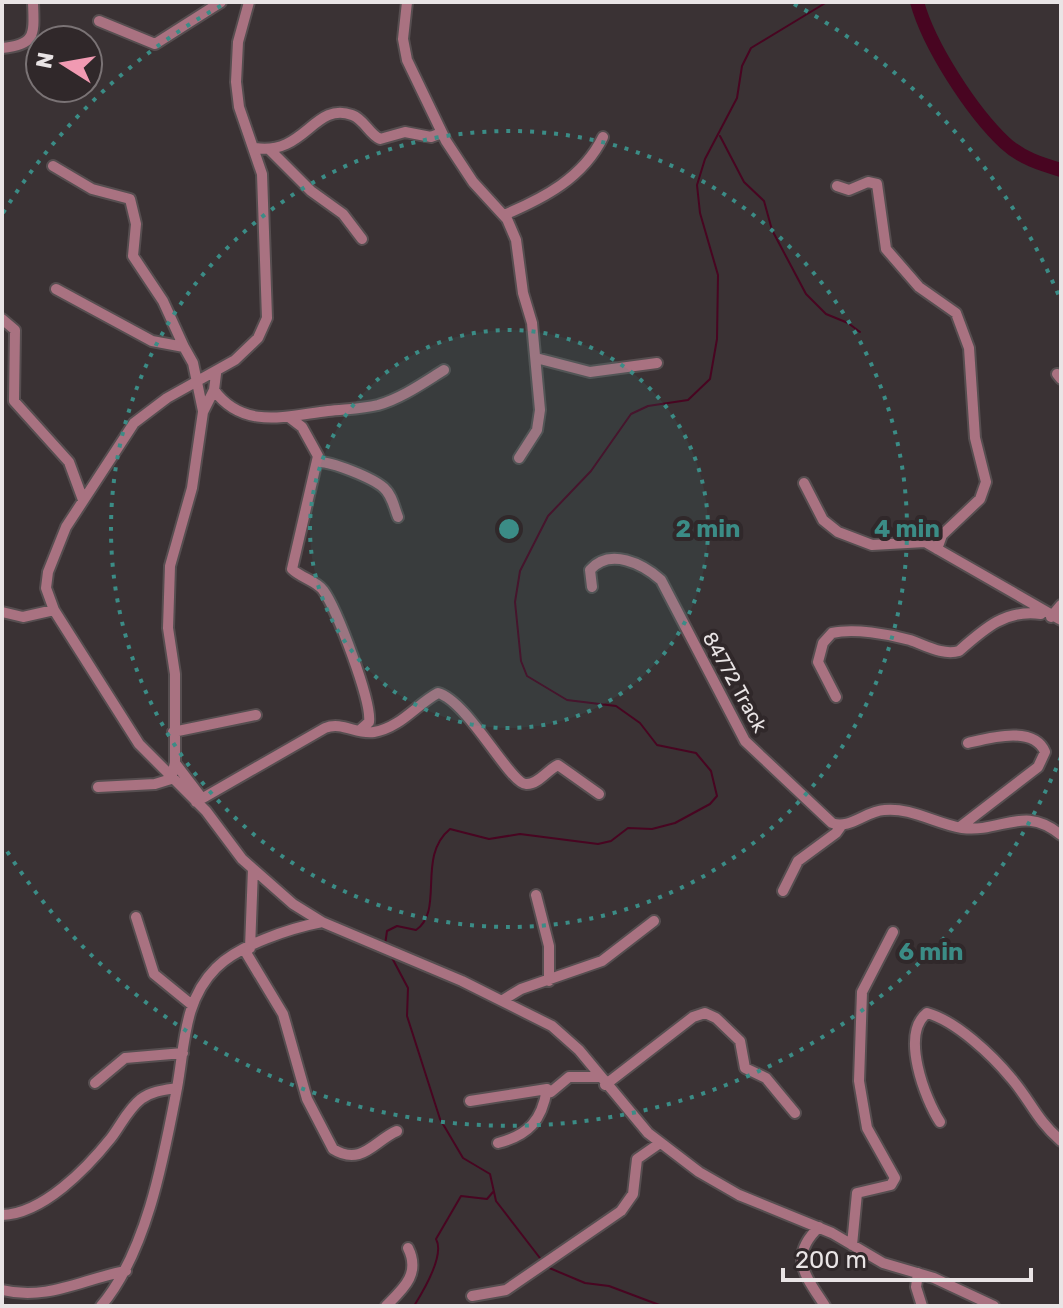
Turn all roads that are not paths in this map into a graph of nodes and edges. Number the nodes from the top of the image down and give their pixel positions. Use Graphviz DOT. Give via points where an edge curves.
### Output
graph roads {
  1 [pos="33,2"];
  2 [pos="221,2"];
  3 [pos="249,2"];
  4 [pos="407,2"];
  5 [pos="99,21"];
  6 [pos="2,48"];
  7 [pos="441,133"];
  8 [pos="603,137"];
  9 [pos="255,148"];
  10 [pos="270,150"];
  11 [pos="53,166"];
  12 [pos="837,186"];
  13 [pos="504,215"];
  14 [pos="362,239"];
  15 [pos="56,289"];
  16 [pos="2,319"];
  17 [pos="184,347"];
  18 [pos="536,358"];
  19 [pos="657,363"];
  20 [pos="444,370"];
  21 [pos="216,374"];
  22 [pos="199,383"];
  23 [pos="214,390"];
  24 [pos="203,412"];
  25 [pos="289,417"];
  26 [pos="519,458"];
  27 [pos="317,462"];
  28 [pos="804,483"];
  29 [pos="83,500"];
  30 [pos="398,517"];
  31 [pos="937,549"];
  32 [pos="592,587"];
  33 [pos="1061,605"];
  34 [pos="54,610"];
  35 [pos="2,612"];
  36 [pos="1053,617"];
  37 [pos="836,697"];
  38 [pos="256,715"];
  39 [pos="359,731"];
  40 [pos="173,732"];
  41 [pos="968,743"];
  42 [pos="175,763"];
  43 [pos="171,779"];
  44 [pos="98,787"];
  45 [pos="599,794"];
  46 [pos="199,800"];
  47 [pos="841,826"];
  48 [pos="960,827"];
  49 [pos="1061,835"];
  50 [pos="253,869"];
  51 [pos="783,891"];
  52 [pos="536,895"];
  53 [pos="136,917"];
  54 [pos="654,921"];
  55 [pos="322,922"];
  56 [pos="893,932"];
  57 [pos="248,950"];
  58 [pos="549,981"];
  59 [pos="503,1000"];
  60 [pos="192,1005"];
  61 [pos="183,1053"];
  62 [pos="602,1081"];
  63 [pos="95,1083"];
  64 [pos="177,1088"];
  65 [pos="547,1089"];
  66 [pos="470,1101"];
  67 [pos="795,1113"];
  68 [pos="940,1122"];
  69 [pos="397,1131"];
  70 [pos="1061,1141"];
  71 [pos="498,1143"];
  72 [pos="660,1143"];
  73 [pos="2,1215"];
  74 [pos="819,1227"];
  75 [pos="852,1245"];
  76 [pos="408,1248"];
  77 [pos="126,1271"];
  78 [pos="918,1273"];
  79 [pos="2,1290"];
  80 [pos="472,1296"];
  81 [pos="101,1306"];
  82 [pos="386,1306"];
  83 [pos="825,1306"];
  84 [pos="922,1306"];
  85 [pos="994,1306"];
  1 -- 6 [label="street" via="29,40"];
  2 -- 5 [label="street" via="155,44"];
  3 -- 9 [label="street" via="238,42 236,82 239,107"];
  4 -- 7 [label="street" via="404,50"];
  7 -- 10 [label="street" via="431,137 405,132 380,139 358,118 342,113 317,120 294,142"];
  7 -- 13 [label="street" via="473,182"];
  8 -- 13 [label="street" via="583,169"];
  9 -- 10 [label="street"];
  9 -- 21 [label="street" via="265,214 267,318 258,338"];
  10 -- 14 [label="street" via="343,214"];
  11 -- 17 [label="street" via="92,189 130,199 136,224 133,256 163,301"];
  12 -- 31 [label="street" via="849,190 877,184 886,249 919,287 956,313 967,339 975,438 986,482 980,499 942,535"];
  13 -- 18 [label="street" via="516,240"];
  15 -- 17 [label="street" via="152,341"];
  16 -- 29 [label="street" via="15,330 14,401 69,462"];
  17 -- 22 [label="street"];
  18 -- 19 [label="street" via="590,372"];
  18 -- 26 [label="street" via="539,420"];
  20 -- 25 [label="street" via="380,404"];
  21 -- 22 [label="street"];
  21 -- 23 [label="street"];
  22 -- 24 [label="street"];
  22 -- 29 [label="street" via="134,423"];
  23 -- 24 [label="street"];
  23 -- 25 [label="street" via="229,407 246,415"];
  24 -- 40 [label="street" via="196,470 169,577"];
  25 -- 27 [label="street" via="306,432"];
  27 -- 30 [label="street" via="330,462 380,484"];
  27 -- 39 [label="street" via="292,569 320,587 344,634 369,707 369,722"];
  28 -- 31 [label="street" via="823,520 848,537 882,546 919,540"];
  29 -- 34 [label="street" via="48,572 46,588"];
  31 -- 36 [label="street"];
  32 -- 47 [label="street, 84772 Track" via="590,570 612,560 641,564 661,580 751,749"];
  33 -- 36 [label="street"];
  34 -- 35 [label="street" via="23,617"];
  34 -- 43 [label="street" via="139,744"];
  36 -- 37 [label="street" via="1013,613 951,653 904,638 832,633 818,662"];
  38 -- 40 [label="street"];
  39 -- 45 [label="street" via="388,728 441,693 490,743 517,781 534,782 558,765"];
  39 -- 46 [label="street" via="325,728"];
  40 -- 42 [label="street"];
  41 -- 48 [label="street" via="1016,736 1038,743 1045,752 1038,767"];
  42 -- 43 [label="street"];
  42 -- 46 [label="street"];
  43 -- 44 [label="street"];
  43 -- 46 [label="street"];
  46 -- 50 [label="street"];
  47 -- 48 [label="street" via="884,810"];
  47 -- 51 [label="street" via="798,861"];
  48 -- 49 [label="street" via="1032,819"];
  50 -- 55 [label="street"];
  50 -- 57 [label="street"];
  52 -- 58 [label="street" via="549,946"];
  53 -- 60 [label="street" via="154,974"];
  54 -- 58 [label="street" via="614,954"];
  55 -- 57 [label="street" via="288,930"];
  55 -- 59 [label="street"];
  56 -- 75 [label="street" via="862,992 859,1081 867,1128 895,1178 891,1185 857,1193"];
  57 -- 60 [label="street" via="215,969"];
  57 -- 69 [label="street" via="283,1014 307,1099 333,1149 364,1153"];
  58 -- 59 [label="street"];
  59 -- 62 [label="street" via="552,1026"];
  60 -- 61 [label="street"];
  61 -- 63 [label="street" via="125,1058"];
  61 -- 64 [label="street"];
  62 -- 65 [label="street" via="569,1077 551,1092"];
  62 -- 67 [label="street" via="705,1013 740,1041 745,1068 766,1078"];
  62 -- 72 [label="street"];
  64 -- 73 [label="street" via="139,1101 66,1183 35,1205"];
  64 -- 77 [label="street" via="156,1183"];
  65 -- 66 [label="street"];
  65 -- 71 [label="street" via="532,1127"];
  68 -- 70 [label="street" via="919,1078 918,1030 927,1013 994,1060 1014,1080 1038,1120"];
  72 -- 74 [label="street" via="739,1195"];
  72 -- 80 [label="street" via="637,1159 633,1194 621,1211 506,1290"];
  74 -- 75 [label="street"];
  74 -- 83 [label="street" via="803,1244 801,1260"];
  75 -- 78 [label="street" via="883,1263"];
  76 -- 82 [label="street" via="414,1264 410,1278"];
  77 -- 79 [label="street" via="63,1290"];
  77 -- 81 [label="street"];
  78 -- 84 [label="street"];
  78 -- 85 [label="street"];
}
